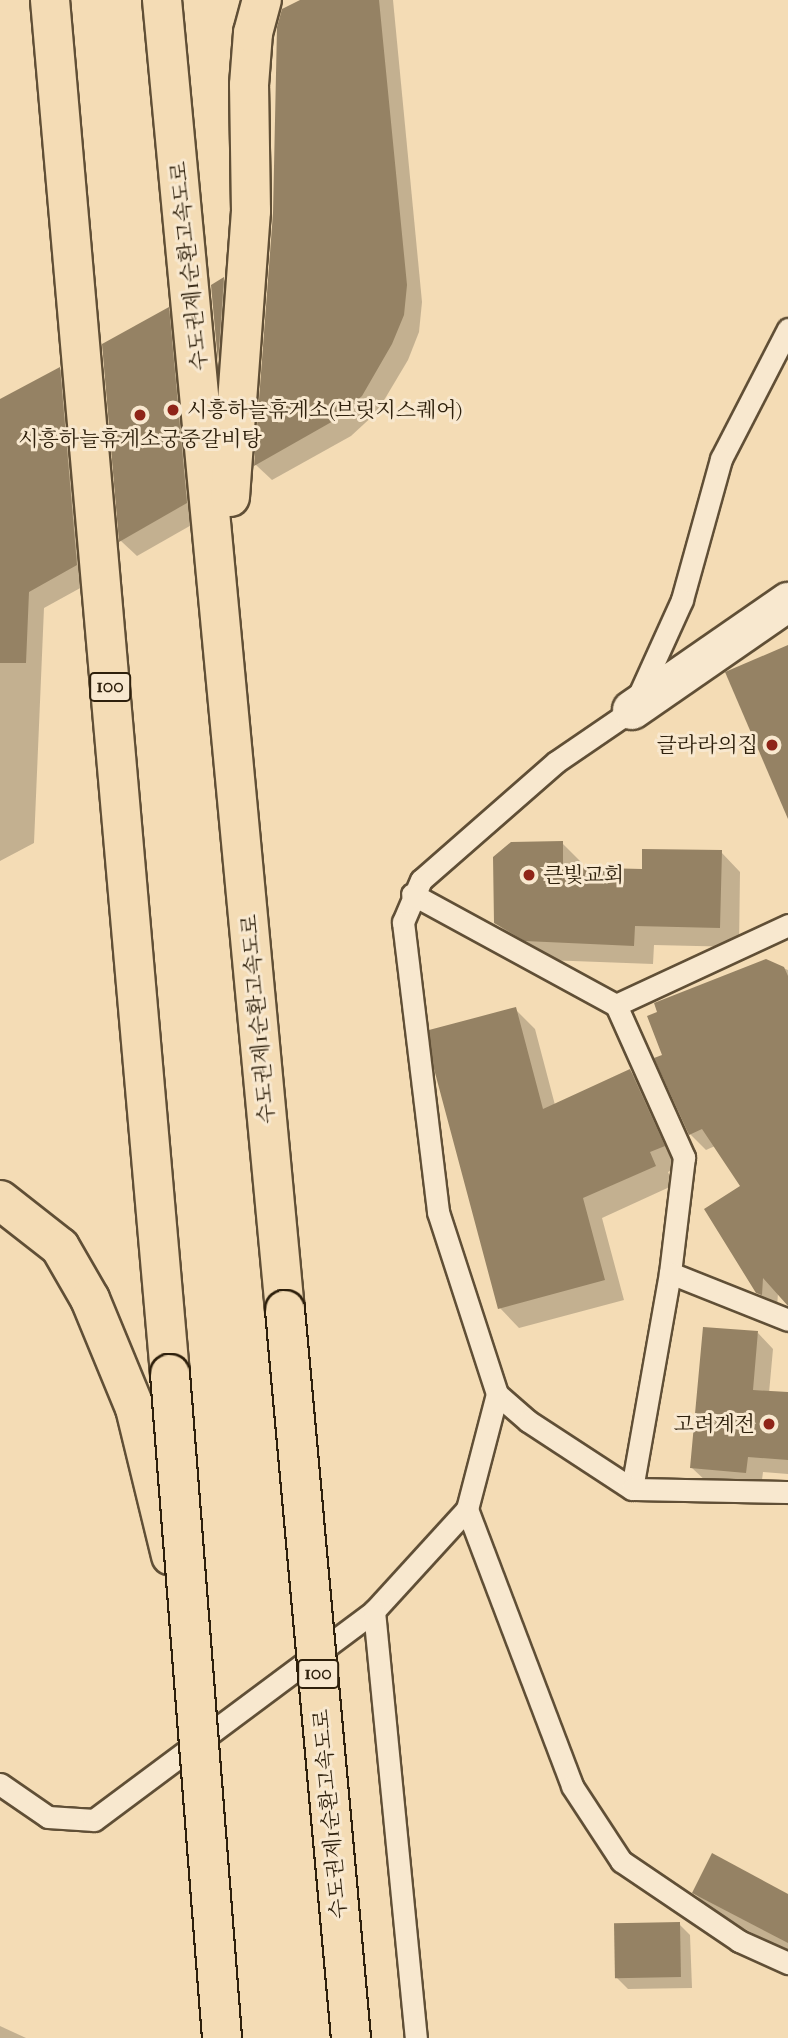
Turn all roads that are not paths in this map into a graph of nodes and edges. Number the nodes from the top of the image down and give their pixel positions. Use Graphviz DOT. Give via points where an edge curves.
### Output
graph roads {
  1 [pos="50,0"];
  2 [pos="162,0"];
  3 [pos="262,0"];
  4 [pos="788,328"];
  5 [pos="788,602"];
  6 [pos="222,611"];
  7 [pos="632,710"];
  8 [pos="412,894"];
  9 [pos="788,925"];
  10 [pos="616,1004"];
  11 [pos="0,1200"];
  12 [pos="670,1273"];
  13 [pos="788,1320"];
  14 [pos="498,1394"];
  15 [pos="632,1489"];
  16 [pos="788,1492"];
  17 [pos="467,1509"];
  18 [pos="374,1611"];
  19 [pos="191,1672"];
  20 [pos="0,1784"];
  21 [pos="788,1963"];
  22 [pos="222,2038"];
  23 [pos="351,2038"];
  24 [pos="416,2038"];
  1 -- 19 [label="highway, 100, bridge" via="170,1374"];
  2 -- 6 [label="highway, 수도권제1순환고속도로 / 100"];
  3 -- 6 [label="highway" via="253,33 249,85 251,211"];
  4 -- 7 [label="lane" via="721,459 682,600"];
  5 -- 7 [label="street"];
  6 -- 23 [label="highway, 수도권제1순환고속도로 / 100, bridge"];
  7 -- 8 [label="lane" via="556,762 495,813 421,880"];
  8 -- 10 [label="lane"];
  8 -- 14 [label="lane" via="402,922 438,1212"];
  9 -- 10 [label="lane"];
  10 -- 12 [label="lane" via="684,1157"];
  11 -- 19 [label="highway" via="60,1247 75,1268 135,1408 162,1509"];
  12 -- 13 [label="lane"];
  12 -- 15 [label="lane"];
  14 -- 15 [label="lane" via="528,1421"];
  14 -- 17 [label="lane"];
  15 -- 16 [label="lane"];
  17 -- 18 [label="lane"];
  17 -- 21 [label="lane" via="572,1786 621,1861 740,1941"];
  18 -- 20 [label="lane" via="94,1820 48,1817"];
  18 -- 24 [label="lane"];
  19 -- 22 [label="highway, 100, bridge"];
}
